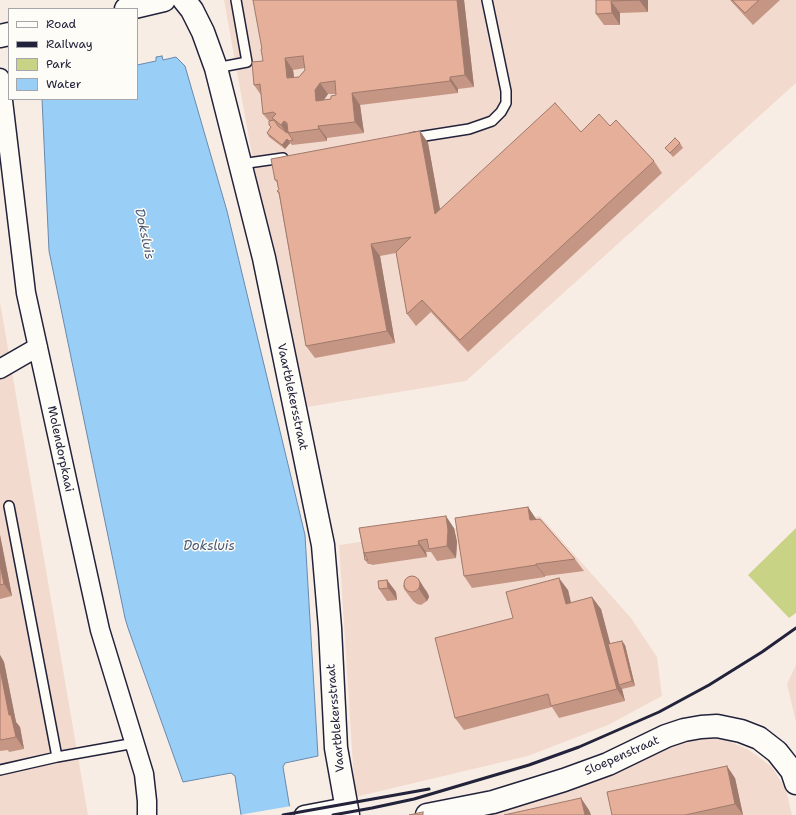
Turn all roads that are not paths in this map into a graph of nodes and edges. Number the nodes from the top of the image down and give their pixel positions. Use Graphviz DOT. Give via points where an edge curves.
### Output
graph roads {
  1 [pos="164,0"];
  2 [pos="184,0"];
  3 [pos="236,0"];
  4 [pos="487,0"];
  5 [pos="130,8"];
  6 [pos="216,68"];
  7 [pos="0,78"];
  8 [pos="406,138"];
  9 [pos="288,157"];
  10 [pos="240,164"];
  11 [pos="38,347"];
  12 [pos="0,369"];
  13 [pos="9,506"];
  14 [pos="135,743"];
  15 [pos="58,757"];
  16 [pos="0,770"];
  17 [pos="796,783"];
  18 [pos="347,811"];
  19 [pos="147,815"];
  20 [pos="304,815"];
  21 [pos="427,815"];
  1 -- 5 [label="street"];
  2 -- 6 [label="street, Vaartblekersstraat" via="203,32"];
  3 -- 6 [label="lane" via="247,62"];
  4 -- 8 [label="lane" via="506,91 506,103 501,112 492,121 469,129"];
  6 -- 10 [label="street, Vaartblekersstraat"];
  7 -- 11 [label="street, Molendorpkaai" via="26,293"];
  9 -- 10 [label="lane"];
  10 -- 18 [label="street, Vaartblekersstraat" via="264,258 323,546 336,748"];
  11 -- 12 [label="street"];
  11 -- 14 [label="street, Molendorpkaai" via="100,630"];
  13 -- 15 [label="lane"];
  14 -- 15 [label="lane"];
  14 -- 19 [label="street, Molendorpkaai" via="144,774"];
  15 -- 16 [label="lane"];
  17 -- 21 [label="street, Sloepenstraat" via="792,771 777,752 759,738 717,726 701,727 666,736 608,764 551,785 493,802"];
  18 -- 20 [label="street"];
}
